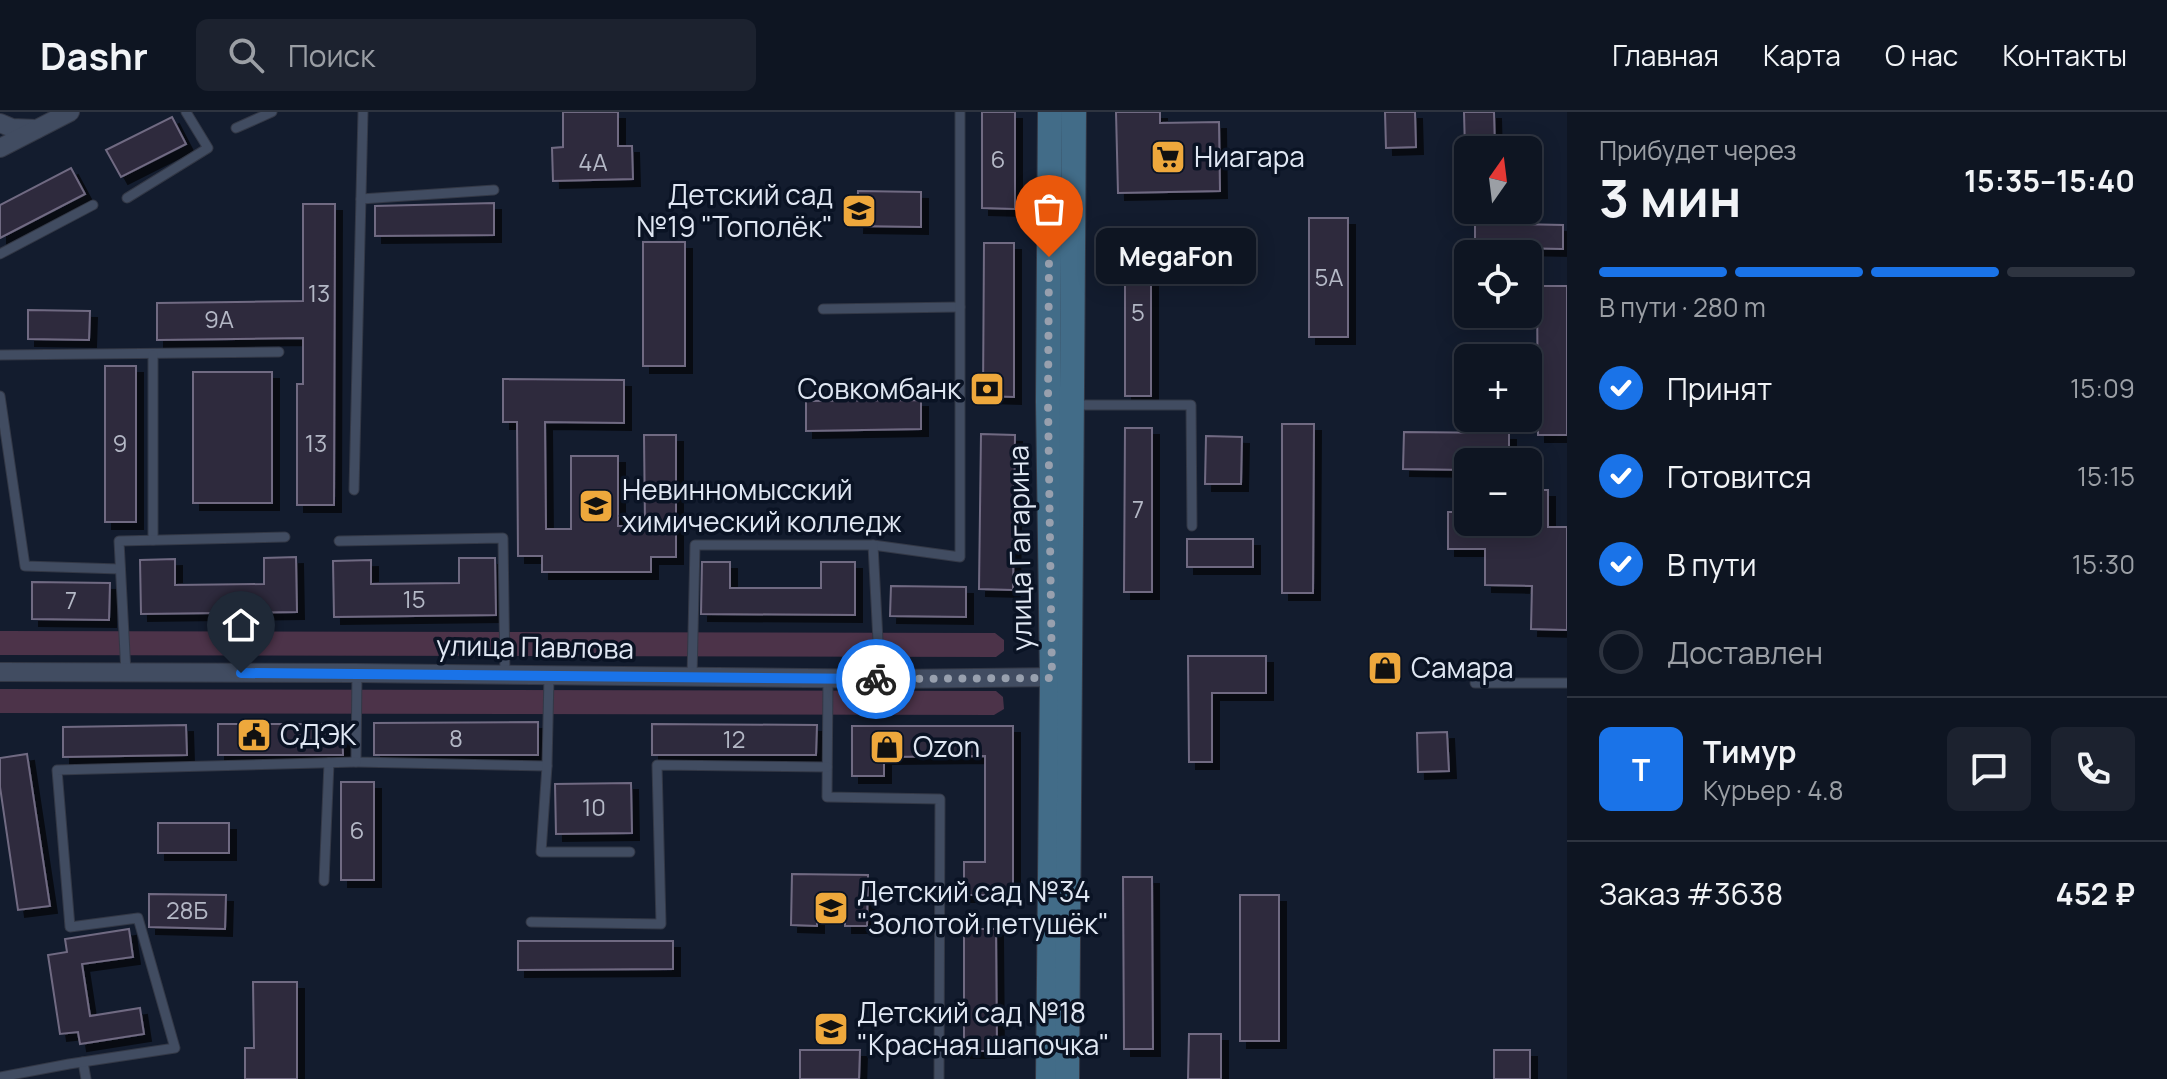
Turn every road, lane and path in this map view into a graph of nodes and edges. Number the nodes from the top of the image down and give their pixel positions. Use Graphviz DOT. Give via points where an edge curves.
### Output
graph roads {
  1 [pos="70,112"];
  2 [pos="186,112"];
  3 [pos="272,112"];
  4 [pos="363,112"];
  5 [pos="960,112"];
  6 [pos="1050,112"];
  7 [pos="1074,112"];
  8 [pos="0,123"];
  9 [pos="236,128"];
  10 [pos="40,129"];
  11 [pos="0,148"];
  12 [pos="494,190"];
  13 [pos="127,198"];
  14 [pos="361,199"];
  15 [pos="93,205"];
  16 [pos="0,254"];
  17 [pos="960,307"];
  18 [pos="823,309"];
  19 [pos="279,352"];
  20 [pos="0,355"];
  21 [pos="153,355"];
  22 [pos="0,396"];
  23 [pos="1072,405"];
  24 [pos="354,490"];
  25 [pos="1192,526"];
  26 [pos="285,537"];
  27 [pos="153,540"];
  28 [pos="339,541"];
  29 [pos="873,545"];
  30 [pos="120,569"];
  31 [pos="0,672"];
  32 [pos="126,673"];
  33 [pos="357,673"];
  34 [pos="505,676"];
  35 [pos="549,676"];
  36 [pos="692,677"];
  37 [pos="1061,677"];
  38 [pos="828,679"];
  39 [pos="880,679"];
  40 [pos="1475,683"];
  41 [pos="1567,683"];
  42 [pos="356,762"];
  43 [pos="329,763"];
  44 [pos="547,766"];
  45 [pos="827,767"];
  46 [pos="630,852"];
  47 [pos="324,881"];
  48 [pos="531,922"];
  49 [pos="83,1062"];
  50 [pos="0,1077"];
  51 [pos="86,1079"];
  52 [pos="939,1079"];
  53 [pos="1048,1079"];
  54 [pos="1067,1079"];
  1 -- 10 [label="street"];
  2 -- 13 [label="lane" via="208,148"];
  3 -- 9 [label="lane"];
  4 -- 14 [label="lane"];
  5 -- 17 [label="lane"];
  6 -- 37 [label="main road, улица Гагарина" via="1048,402"];
  7 -- 23 [label="main road, улица Гагарина"];
  8 -- 10 [label="street"];
  10 -- 11 [label="street"];
  12 -- 14 [label="lane"];
  14 -- 24 [label="lane"];
  15 -- 16 [label="lane"];
  17 -- 18 [label="lane"];
  17 -- 29 [label="lane" via="960,557"];
  19 -- 21 [label="lane"];
  20 -- 21 [label="lane"];
  21 -- 27 [label="lane"];
  22 -- 30 [label="lane" via="25,566"];
  23 -- 25 [label="lane" via="1191,405"];
  23 -- 37 [label="main road, улица Гагарина"];
  26 -- 27 [label="lane"];
  27 -- 30 [label="lane" via="119,541"];
  28 -- 34 [label="lane" via="503,538"];
  29 -- 36 [label="lane" via="695,545"];
  29 -- 39 [label="lane"];
  30 -- 32 [label="lane"];
  31 -- 32 [label="street, улица Павлова"];
  32 -- 33 [label="street, улица Павлова"];
  33 -- 34 [label="street, улица Павлова"];
  33 -- 42 [label="lane"];
  34 -- 35 [label="street, улица Павлова"];
  35 -- 36 [label="street, улица Павлова"];
  35 -- 44 [label="lane"];
  36 -- 38 [label="street, улица Павлова"];
  37 -- 39 [label="street, улица Павлова"];
  37 -- 53 [label="main road, улица Гагарина"];
  37 -- 54 [label="main road, улица Гагарина"];
  38 -- 39 [label="street, улица Павлова"];
  38 -- 45 [label="lane"];
  40 -- 41 [label="lane"];
  42 -- 43 [label="lane"];
  42 -- 44 [label="lane"];
  43 -- 47 [label="lane"];
  43 -- 49 [label="lane" via="57,770 70,927 138,918 175,1048"];
  44 -- 46 [label="lane" via="541,852"];
  45 -- 48 [label="lane" via="657,765 661,924"];
  45 -- 52 [label="lane" via="827,797 940,799"];
  49 -- 50 [label="lane"];
  49 -- 51 [label="lane"];
}
